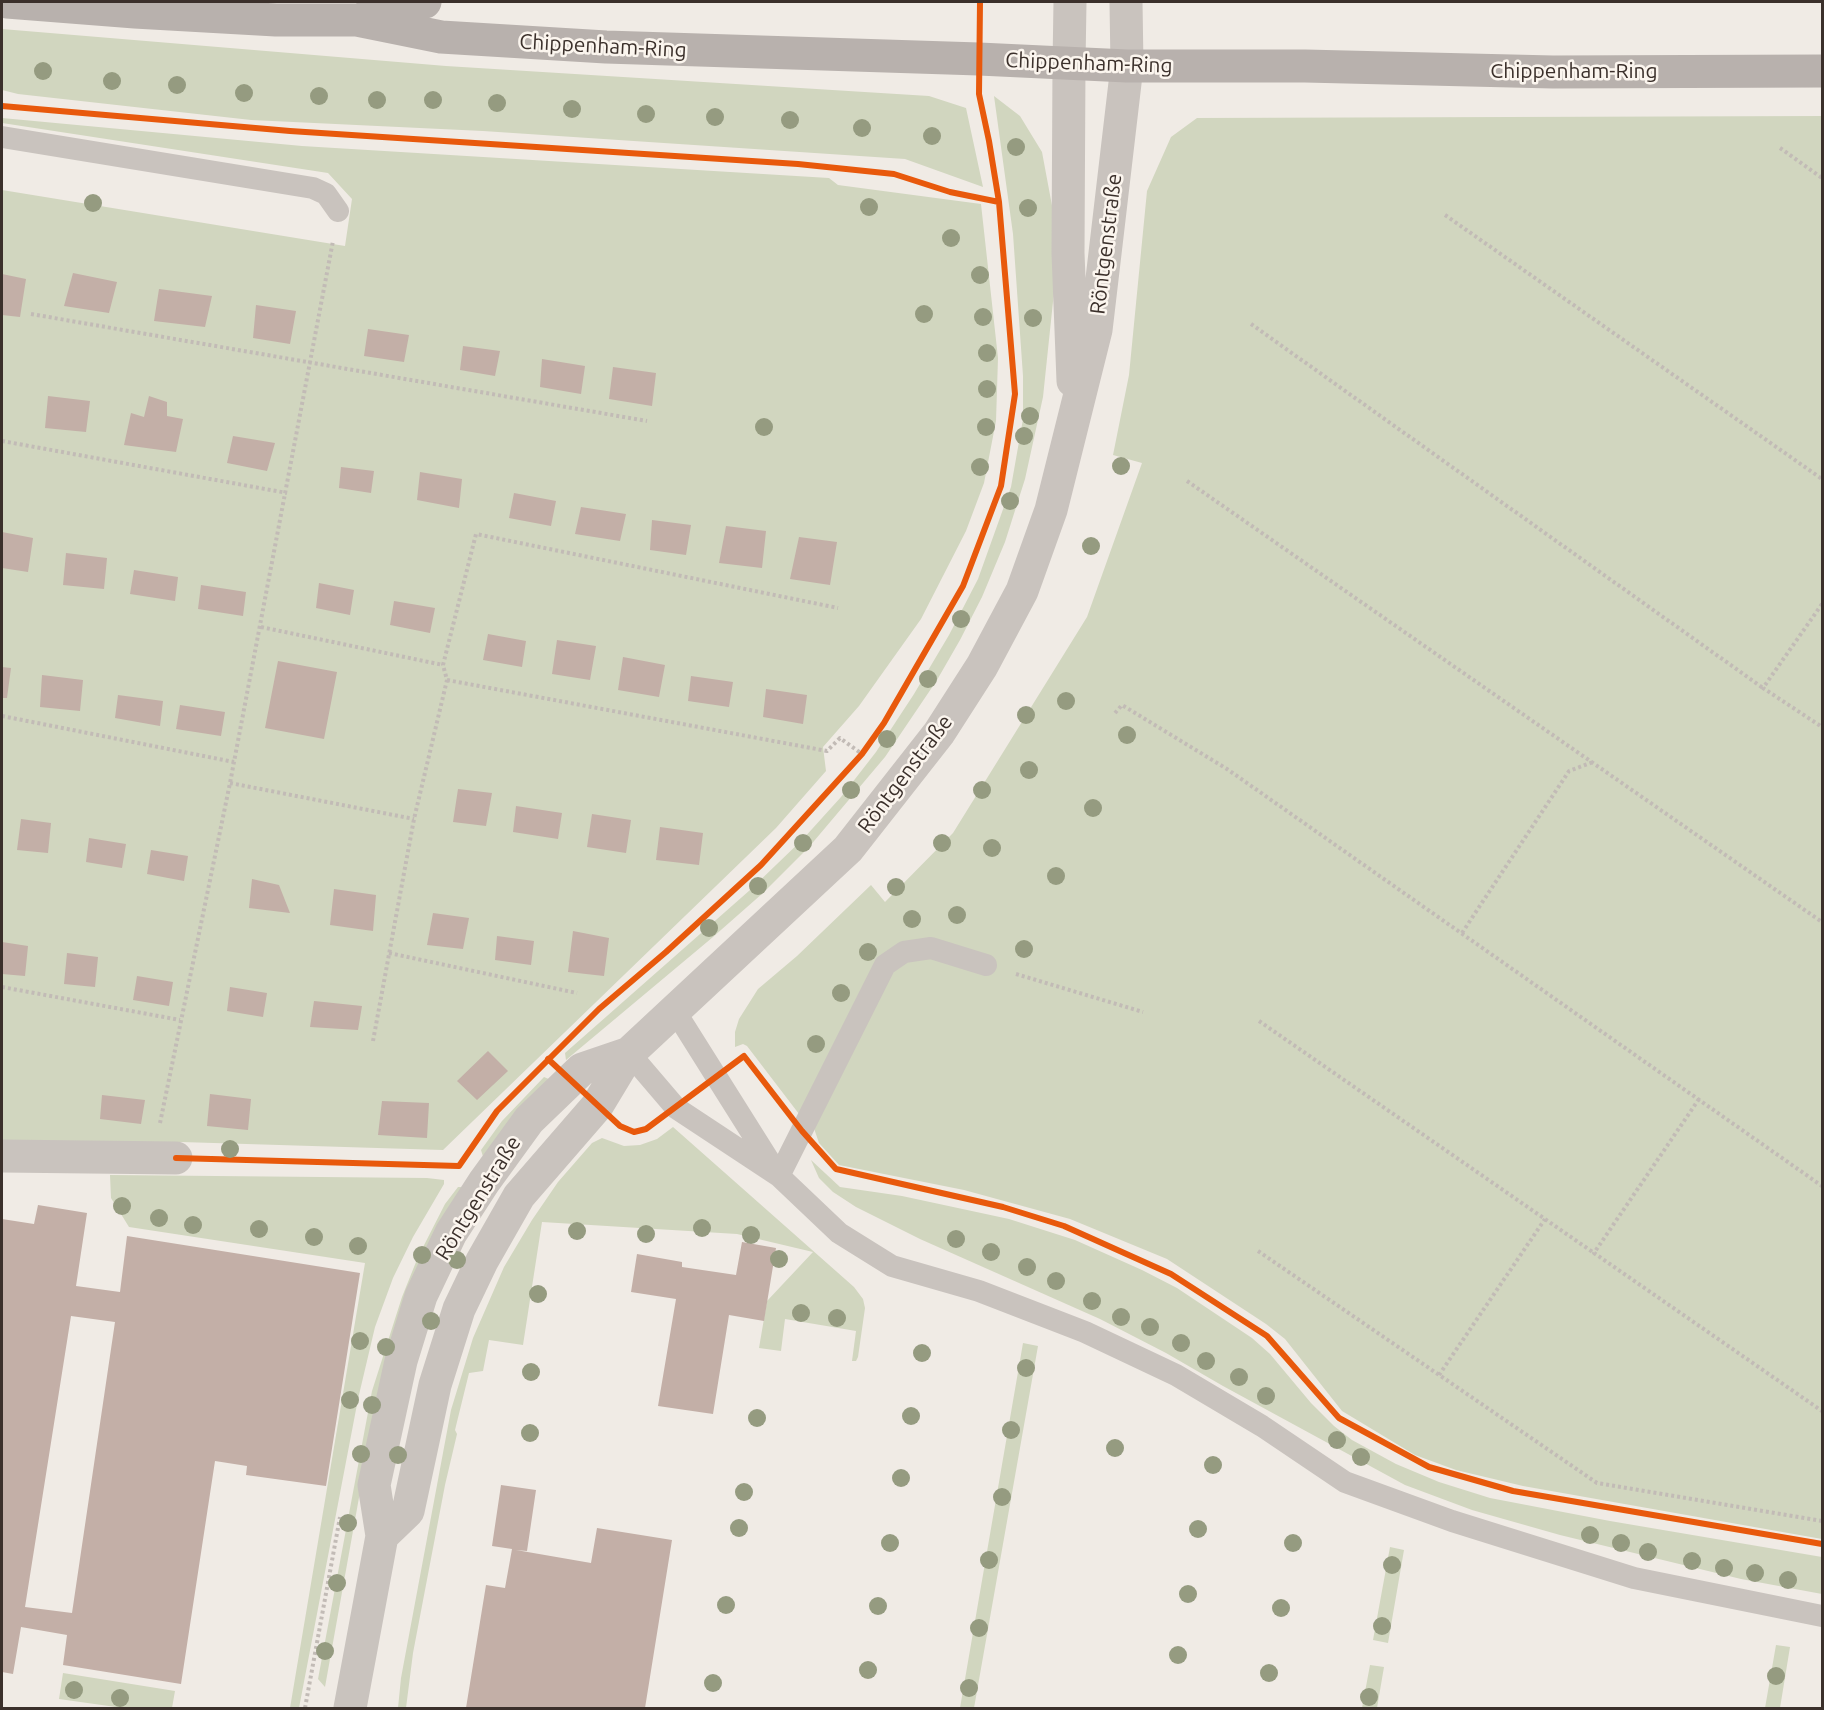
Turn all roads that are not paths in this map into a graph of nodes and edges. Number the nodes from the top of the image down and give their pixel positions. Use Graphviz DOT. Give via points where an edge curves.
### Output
graph roads {
  1 [pos="7,2"];
  2 [pos="425,2"];
  3 [pos="1070,2"];
  4 [pos="1125,2"];
  5 [pos="357,20"];
  6 [pos="1068,64"];
  7 [pos="1127,66"];
  8 [pos="1822,71"];
  9 [pos="2,137"];
  10 [pos="338,211"];
  11 [pos="1075,422"];
  12 [pos="986,965"];
  13 [pos="675,1011"];
  14 [pos="629,1053"];
  15 [pos="2,1155"];
  16 [pos="165,1158"];
  17 [pos="779,1176"];
  18 [pos="1822,1616"];
  19 [pos="350,1708"];
  1 -- 5 [label="main road, Chippenham-Ring" via="276,20"];
  2 -- 5 [label="main road, Chippenham-Ring"];
  3 -- 6 [label="street, Röntgenstraße"];
  4 -- 7 [label="street, Röntgenstraße"];
  5 -- 6 [label="main road, Chippenham-Ring" via="441,37"];
  6 -- 7 [label="main road, Chippenham-Ring"];
  6 -- 11 [label="street, Röntgenstraße" via="1068,253"];
  7 -- 8 [label="main road, Chippenham-Ring"];
  7 -- 11 [label="street, Röntgenstraße" via="1096,330"];
  9 -- 10 [label="lane" via="313,188 326,194"];
  11 -- 13 [label="street, Röntgenstraße" via="1051,510 1022,591 982,666 939,733 848,849"];
  12 -- 17 [label="lane" via="931,948 904,952 885,965"];
  13 -- 14 [label="street, Röntgenstraße"];
  13 -- 17 [label="lane"];
  14 -- 17 [label="lane" via="676,1108"];
  14 -- 19 [label="street, Röntgenstraße" via="582,1069 529,1120 451,1233 421,1296 401,1361 374,1485 382,1536"];
  15 -- 16 [label="street"];
  17 -- 18 [label="lane" via="839,1233 892,1266 979,1291 1095,1336 1176,1375 1345,1482 1463,1525 1634,1578"];
}
